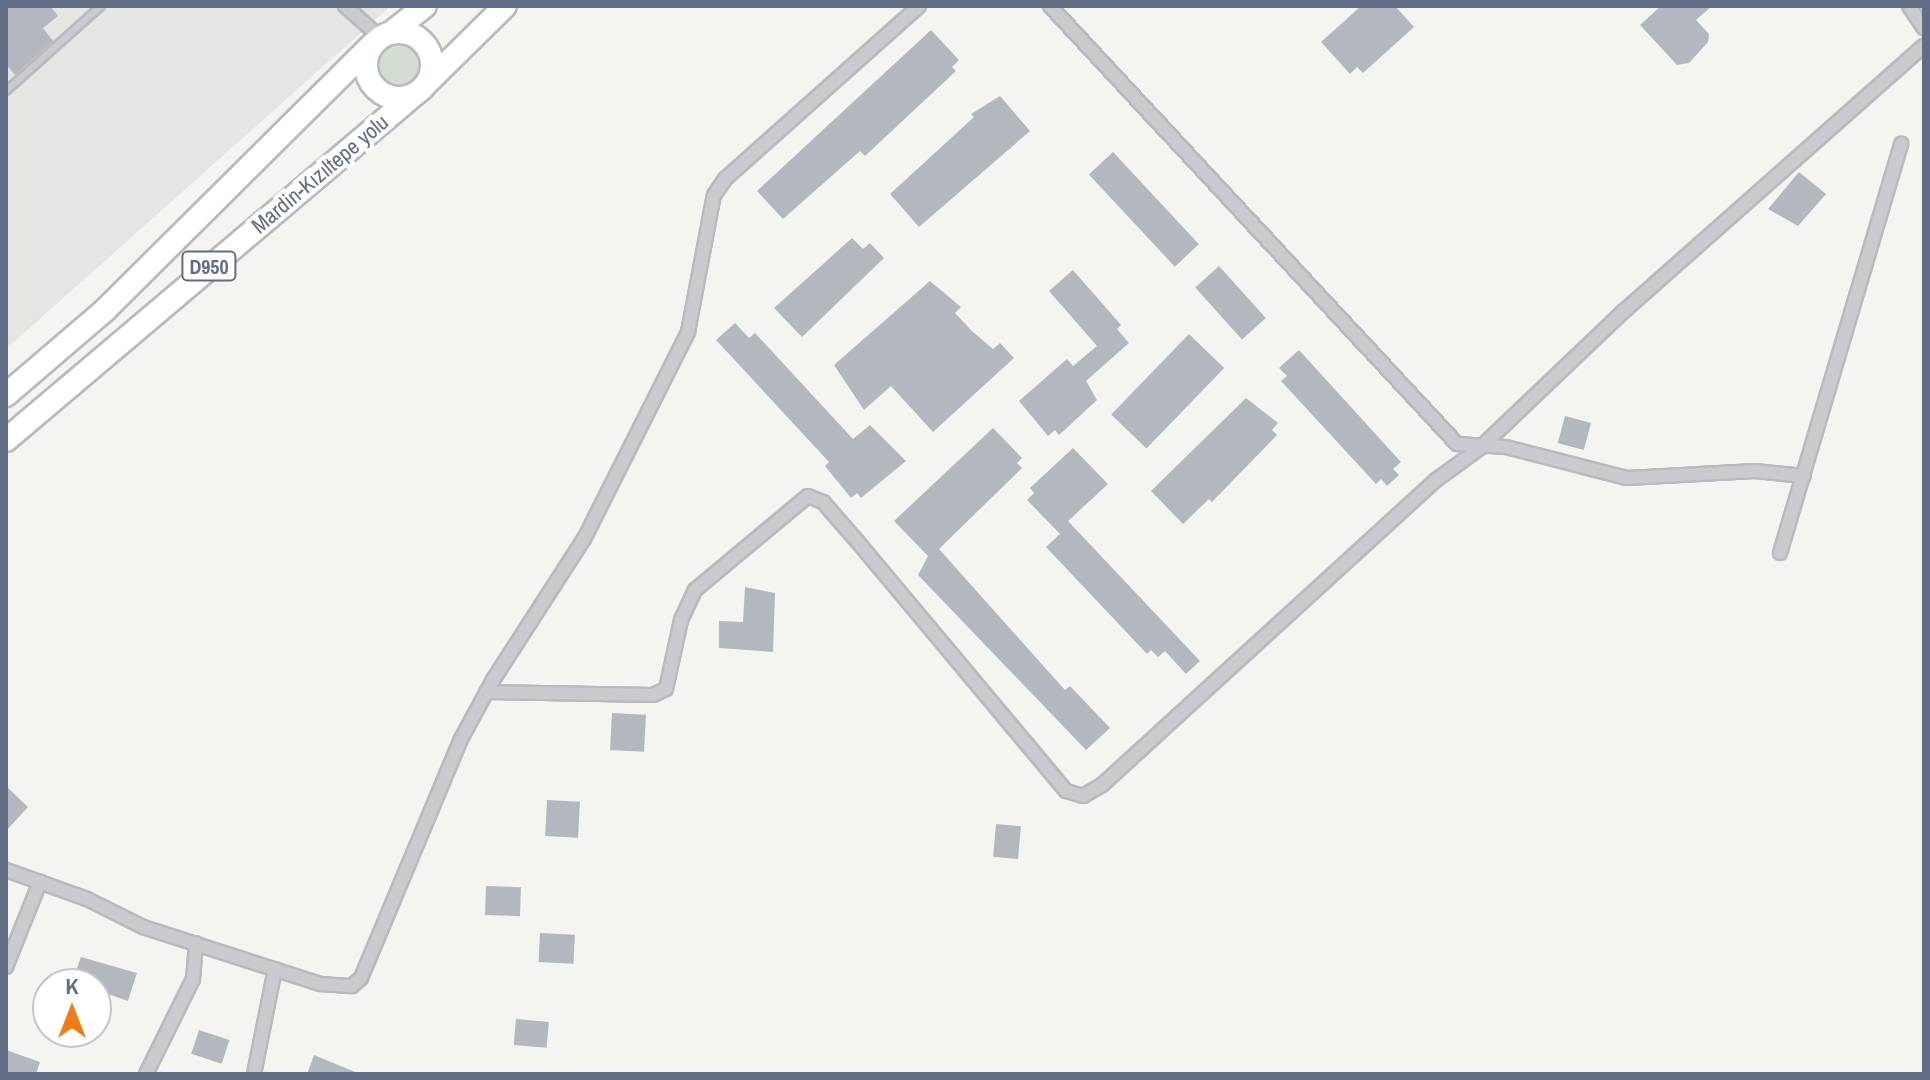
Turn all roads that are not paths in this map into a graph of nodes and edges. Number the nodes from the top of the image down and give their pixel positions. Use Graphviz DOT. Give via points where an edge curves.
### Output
graph roads {
  1 [pos="101,6"];
  2 [pos="345,6"];
  3 [pos="425,6"];
  4 [pos="505,6"];
  5 [pos="919,6"];
  6 [pos="1050,6"];
  7 [pos="1909,6"];
  8 [pos="1924,28"];
  9 [pos="381,39"];
  10 [pos="1924,46"];
  11 [pos="422,88"];
  12 [pos="6,91"];
  13 [pos="1901,144"];
  14 [pos="6,395"];
  15 [pos="6,440"];
  16 [pos="1480,448"];
  17 [pos="1804,476"];
  18 [pos="1780,553"];
  19 [pos="486,692"];
  20 [pos="6,870"];
  21 [pos="40,882"];
  22 [pos="196,943"];
  23 [pos="6,967"];
  24 [pos="275,969"];
  25 [pos="146,1074"];
  26 [pos="254,1074"];
  1 -- 12 [label="lane"];
  2 -- 9 [label="street"];
  3 -- 9 [label="highway, D950"];
  4 -- 11 [label="highway, Mardin-Kızıltepe yolu / D950"];
  5 -- 19 [label="street" via="725,179 714,195 688,332 584,539"];
  6 -- 16 [label="street" via="1457,444"];
  7 -- 8 [label="street"];
  9 -- 11 [label="highway" via="412,34 428,48"];
  9 -- 11 [label="highway" via="366,66 373,87 392,98"];
  9 -- 14 [label="highway, D950" via="105,310"];
  10 -- 16 [label="street" via="1624,311"];
  11 -- 15 [label="highway, Mardin-Kızıltepe yolu / D950"];
  13 -- 17 [label="street"];
  16 -- 17 [label="street" via="1506,447 1627,478 1755,471"];
  16 -- 19 [label="street" via="1436,480 1102,785 1083,796 1066,791 823,502 808,496 695,590 681,620 666,689 653,695"];
  17 -- 18 [label="street"];
  19 -- 24 [label="street" via="460,741 361,978 352,986 336,986"];
  20 -- 21 [label="street"];
  21 -- 22 [label="street"];
  21 -- 23 [label="street"];
  22 -- 24 [label="street"];
  22 -- 25 [label="street" via="193,979"];
  24 -- 26 [label="street"];
}
